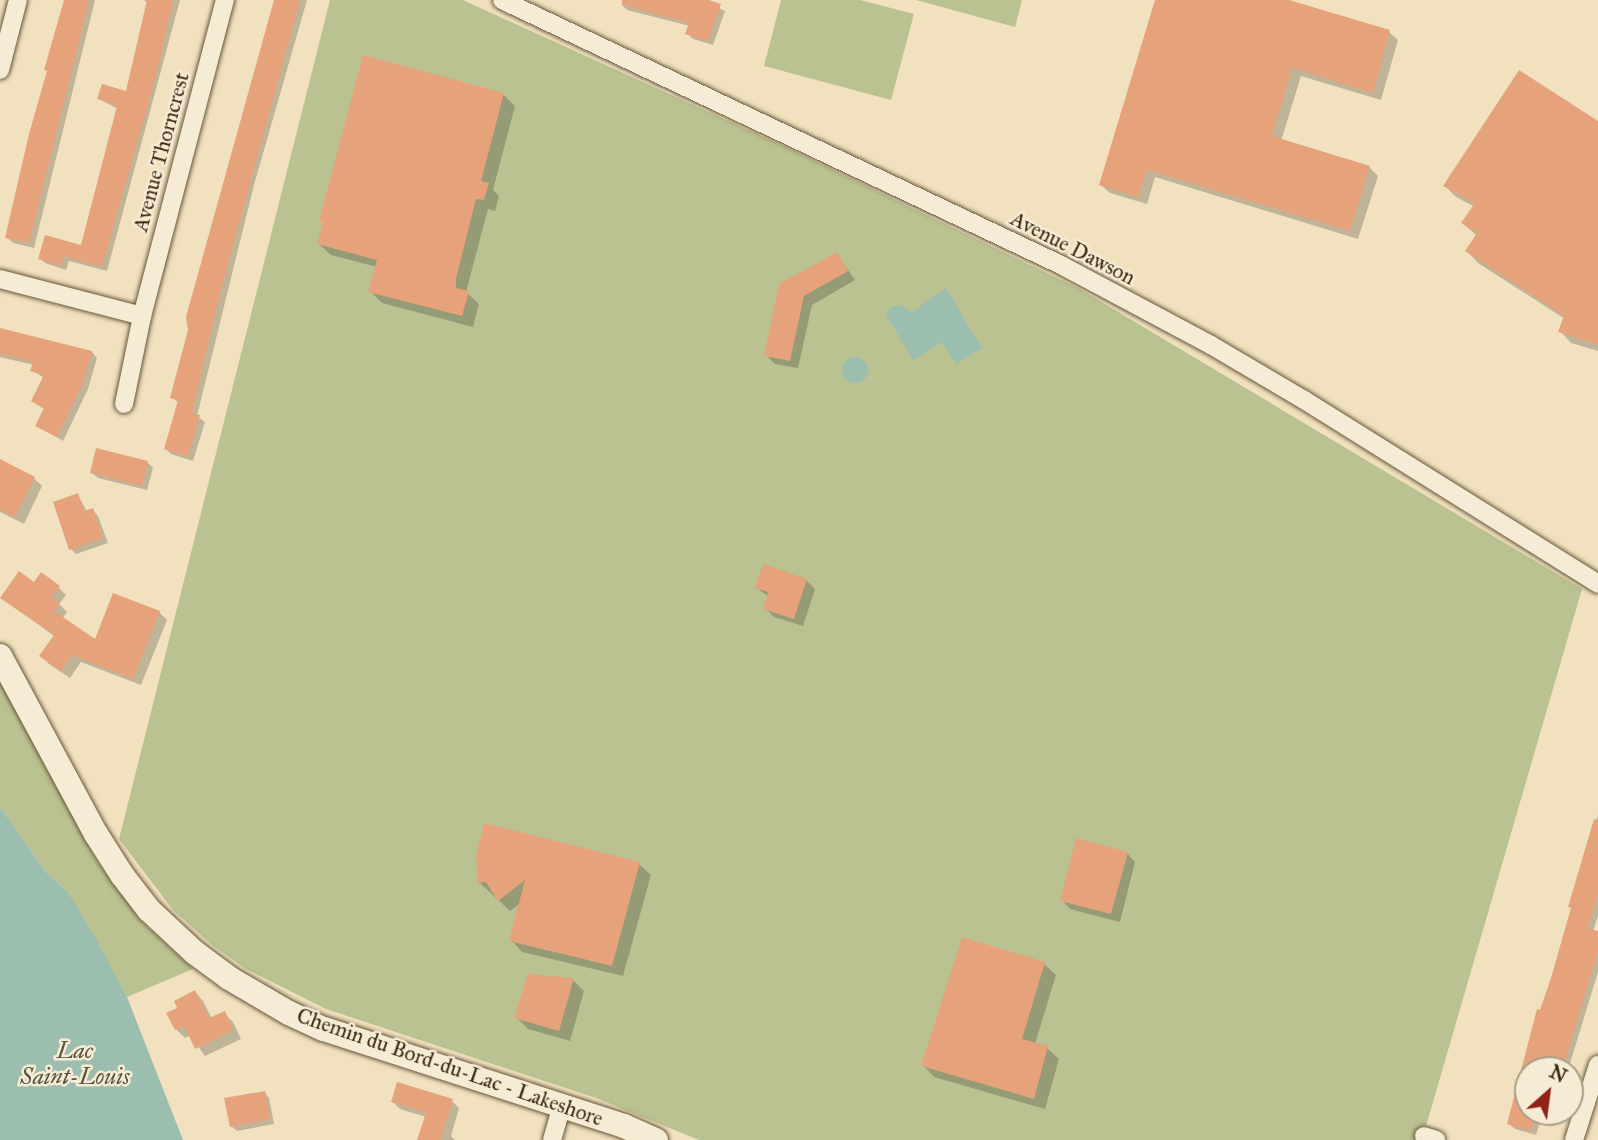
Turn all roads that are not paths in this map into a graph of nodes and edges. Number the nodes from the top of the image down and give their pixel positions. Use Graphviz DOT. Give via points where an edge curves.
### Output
graph roads {
  1 [pos="18,0"];
  2 [pos="225,0"];
  3 [pos="502,0"];
  4 [pos="0,70"];
  5 [pos="0,279"];
  6 [pos="142,316"];
  7 [pos="124,404"];
  8 [pos="1598,584"];
  9 [pos="0,656"];
  10 [pos="1598,1065"];
  11 [pos="562,1105"];
  12 [pos="552,1140"];
  13 [pos="656,1140"];
  14 [pos="1574,1140"];
  1 -- 4 [label="street"];
  2 -- 6 [label="street, Avenue Thorncrest"];
  3 -- 8 [label="street, Avenue Dawson" via="1061,265 1304,400"];
  5 -- 6 [label="street"];
  6 -- 7 [label="street, Avenue Thorncrest"];
  9 -- 11 [label="street, Chemin du Bord-du-Lac - Lakeshore" via="122,875 149,911 194,951 257,995 324,1029"];
  10 -- 14 [label="street"];
  11 -- 12 [label="street"];
  11 -- 13 [label="street, Chemin du Bord-du-Lac - Lakeshore"];
}
